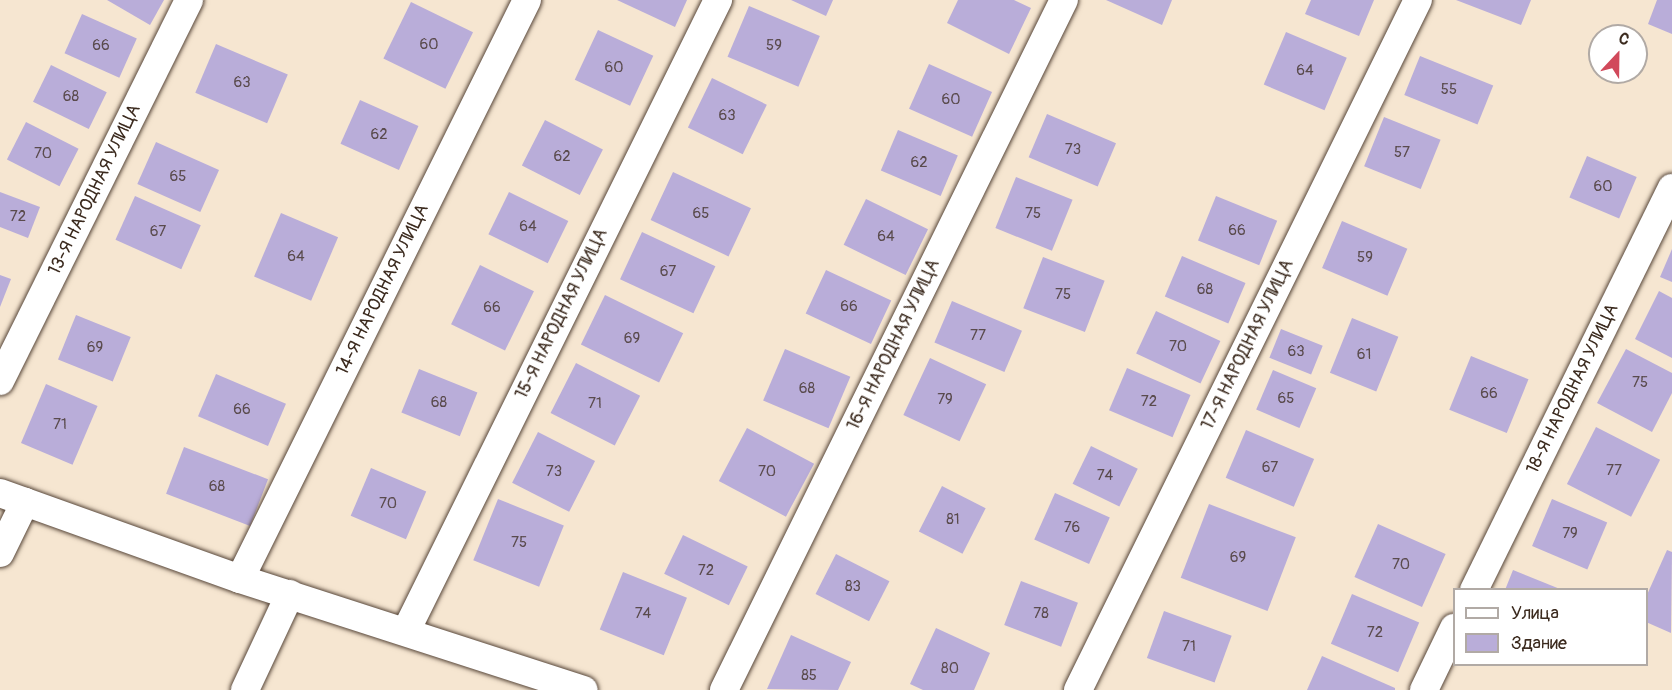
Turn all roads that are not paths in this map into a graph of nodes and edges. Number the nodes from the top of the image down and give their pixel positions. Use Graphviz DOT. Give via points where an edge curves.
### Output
graph roads {
  1 [pos="189,0"];
  2 [pos="527,0"];
  3 [pos="718,0"];
  4 [pos="1064,0"];
  5 [pos="1418,0"];
  6 [pos="1672,188"];
  7 [pos="0,381"];
  8 [pos="12,498"];
  9 [pos="0,553"];
  10 [pos="240,579"];
  11 [pos="1475,588"];
  12 [pos="290,594"];
  13 [pos="407,629"];
  14 [pos="1453,632"];
  15 [pos="244,690"];
  16 [pos="584,690"];
  17 [pos="724,690"];
  18 [pos="1078,690"];
  19 [pos="1424,690"];
  1 -- 7 [label="street, 13-Я НАРОДНАЯ УЛИЦА"];
  2 -- 10 [label="street, 14-Я НАРОДНАЯ УЛИЦА"];
  3 -- 13 [label="street, 15-Я НАРОДНАЯ УЛИЦА"];
  4 -- 17 [label="street, 16-Я НАРОДНАЯ УЛИЦА"];
  5 -- 18 [label="street, 17-Я НАРОДНАЯ УЛИЦА"];
  6 -- 11 [label="street, 18-Я НАРОДНАЯ УЛИЦА"];
  8 -- 9 [label="street"];
  8 -- 10 [label="street"];
  10 -- 12 [label="street"];
  12 -- 13 [label="street"];
  12 -- 15 [label="street"];
  13 -- 16 [label="street"];
  14 -- 19 [label="street"];
}
